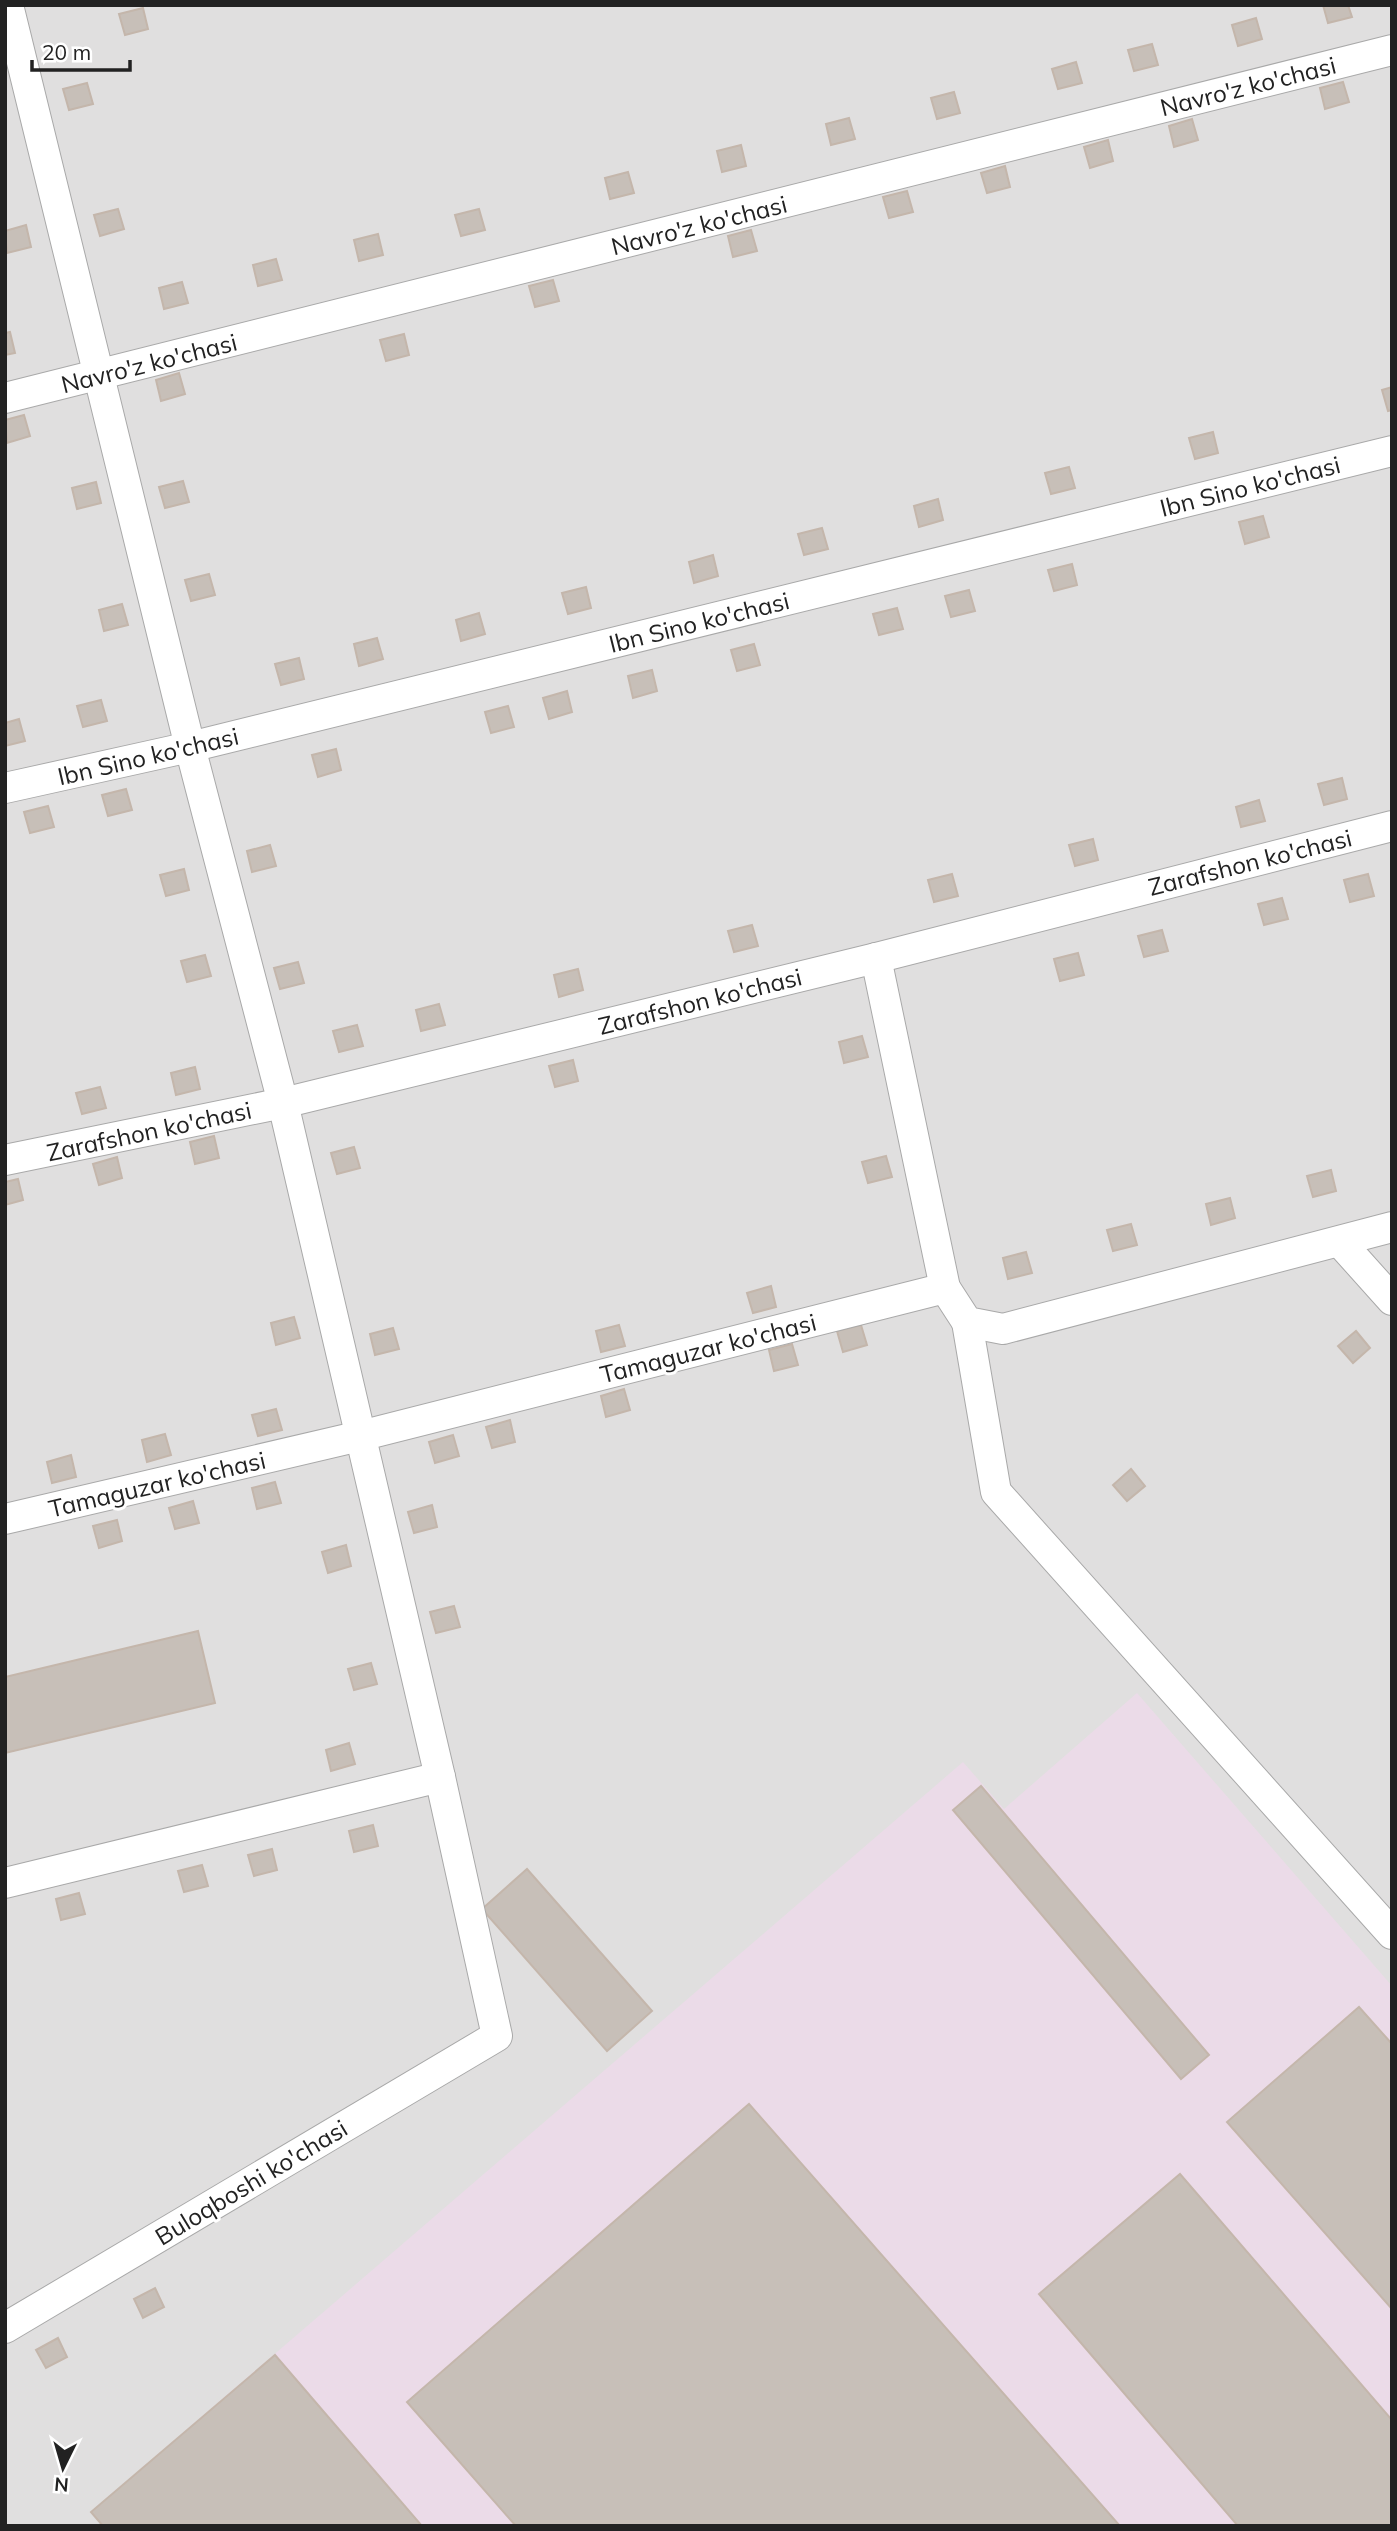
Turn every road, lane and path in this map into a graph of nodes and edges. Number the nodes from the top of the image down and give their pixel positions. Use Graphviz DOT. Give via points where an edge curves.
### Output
graph roads {
  1 [pos="12,7"];
  2 [pos="1392,50"];
  3 [pos="99,375"];
  4 [pos="5,398"];
  5 [pos="1392,451"];
  6 [pos="190,747"];
  7 [pos="5,788"];
  8 [pos="1392,826"];
  9 [pos="876,958"];
  10 [pos="283,1103"];
  11 [pos="5,1160"];
  12 [pos="1392,1227"];
  13 [pos="1340,1242"];
  14 [pos="945,1289"];
  15 [pos="1392,1300"];
  16 [pos="967,1322"];
  17 [pos="360,1436"];
  18 [pos="5,1519"];
  19 [pos="440,1777"];
  20 [pos="5,1883"];
  21 [pos="1392,1934"];
  22 [pos="5,2328"];
  1 -- 3 [label="street"];
  2 -- 3 [label="street, Navro'z ko'chasi"];
  3 -- 4 [label="street, Navro'z ko'chasi"];
  3 -- 6 [label="street"];
  5 -- 6 [label="street, Ibn Sino ko'chasi"];
  6 -- 7 [label="street, Ibn Sino ko'chasi"];
  6 -- 10 [label="street"];
  8 -- 9 [label="street, Zarafshon ko'chasi"];
  9 -- 10 [label="street, Zarafshon ko'chasi"];
  9 -- 14 [label="street"];
  10 -- 11 [label="street, Zarafshon ko'chasi"];
  10 -- 17 [label="street"];
  12 -- 13 [label="street"];
  13 -- 15 [label="street"];
  13 -- 16 [label="street" via="1003,1329"];
  14 -- 16 [label="street"];
  14 -- 17 [label="street, Tamaguzar ko'chasi"];
  16 -- 21 [label="street" via="996,1492"];
  17 -- 18 [label="street, Tamaguzar ko'chasi"];
  17 -- 19 [label="street"];
  19 -- 20 [label="street"];
  19 -- 22 [label="street, Buloqboshi ko'chasi" via="497,2036"];
}
